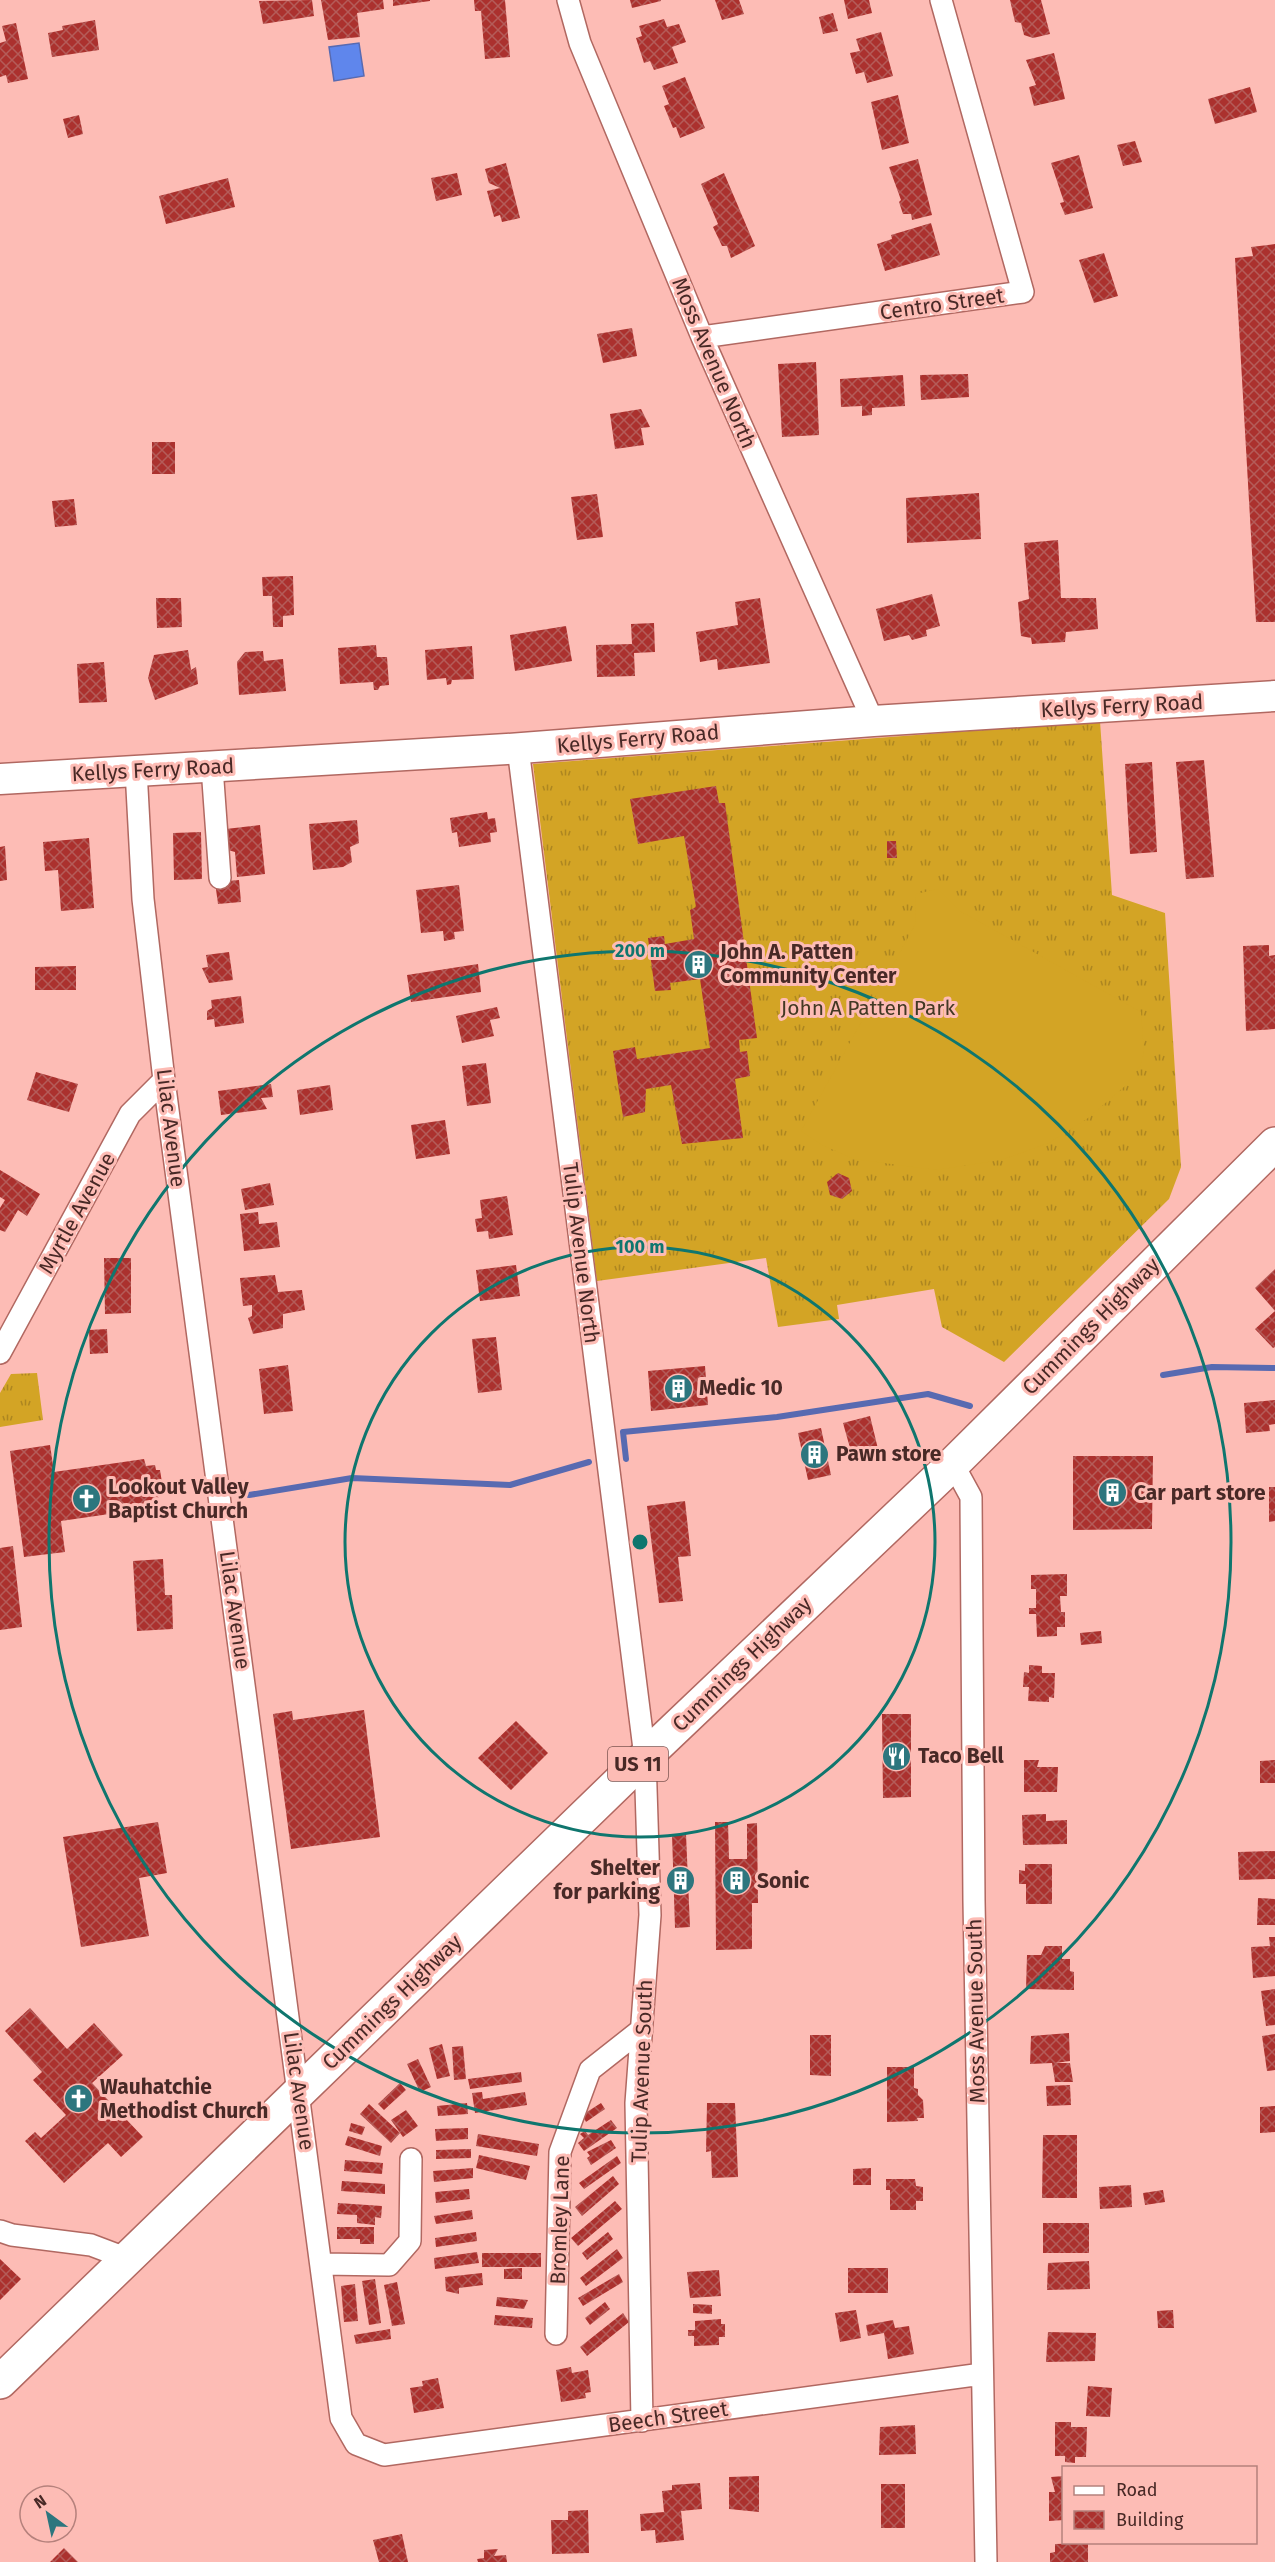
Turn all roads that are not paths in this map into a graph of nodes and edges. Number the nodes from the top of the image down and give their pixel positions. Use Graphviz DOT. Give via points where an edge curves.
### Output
graph roads {
  1 [pos="568,0"];
  2 [pos="941,0"];
  3 [pos="702,337"];
  4 [pos="1275,696"];
  5 [pos="873,720"];
  6 [pos="518,748"];
  7 [pos="212,767"];
  8 [pos="136,770"];
  9 [pos="0,779"];
  10 [pos="220,878"];
  11 [pos="164,1080"];
  12 [pos="1275,1144"];
  13 [pos="0,1353"];
  14 [pos="953,1464"];
  15 [pos="645,1757"];
  16 [pos="642,2029"];
  17 [pos="299,2092"];
  18 [pos="411,2159"];
  19 [pos="0,2231"];
  20 [pos="128,2259"];
  21 [pos="322,2264"];
  22 [pos="556,2334"];
  23 [pos="982,2374"];
  24 [pos="0,2382"];
  25 [pos="642,2421"];
  26 [pos="356,2444"];
  27 [pos="986,2562"];
  1 -- 3 [label="street, Moss Avenue North" via="580,43"];
  2 -- 3 [label="street, Centro Street" via="1023,292"];
  3 -- 5 [label="street, Moss Avenue North"];
  4 -- 5 [label="street, Kellys Ferry Road"];
  5 -- 6 [label="street, Kellys Ferry Road"];
  6 -- 7 [label="street, Kellys Ferry Road"];
  6 -- 15 [label="street, Tulip Avenue North"];
  7 -- 8 [label="street, Kellys Ferry Road"];
  7 -- 10 [label="street"];
  8 -- 9 [label="street, Kellys Ferry Road"];
  8 -- 11 [label="street, Lilac Avenue" via="143,899"];
  11 -- 13 [label="street, Myrtle Avenue" via="130,1114"];
  11 -- 17 [label="street, Lilac Avenue"];
  12 -- 14 [label="main road, Cummings Highway / US 11"];
  14 -- 15 [label="main road, Cummings Highway / US 11"];
  14 -- 23 [label="street, Moss Avenue South" via="971,1497"];
  15 -- 16 [label="street, Tulip Avenue South" via="650,1915"];
  15 -- 17 [label="main road, Cummings Highway / US 11"];
  16 -- 22 [label="street, Bromley Lane" via="590,2070 560,2152"];
  16 -- 25 [label="street, Tulip Avenue South" via="636,2103"];
  17 -- 20 [label="main road, Cummings Highway / US 11"];
  17 -- 21 [label="street, Lilac Avenue"];
  18 -- 21 [label="street" via="410,2241 389,2265"];
  19 -- 20 [label="street" via="91,2245"];
  20 -- 24 [label="main road, Cummings Highway / US 11"];
  21 -- 26 [label="street, Lilac Avenue" via="341,2418"];
  23 -- 25 [label="street, Beech Street"];
  23 -- 27 [label="street, Moss Avenue South"];
  25 -- 26 [label="street, Beech Street" via="384,2455"];
}
